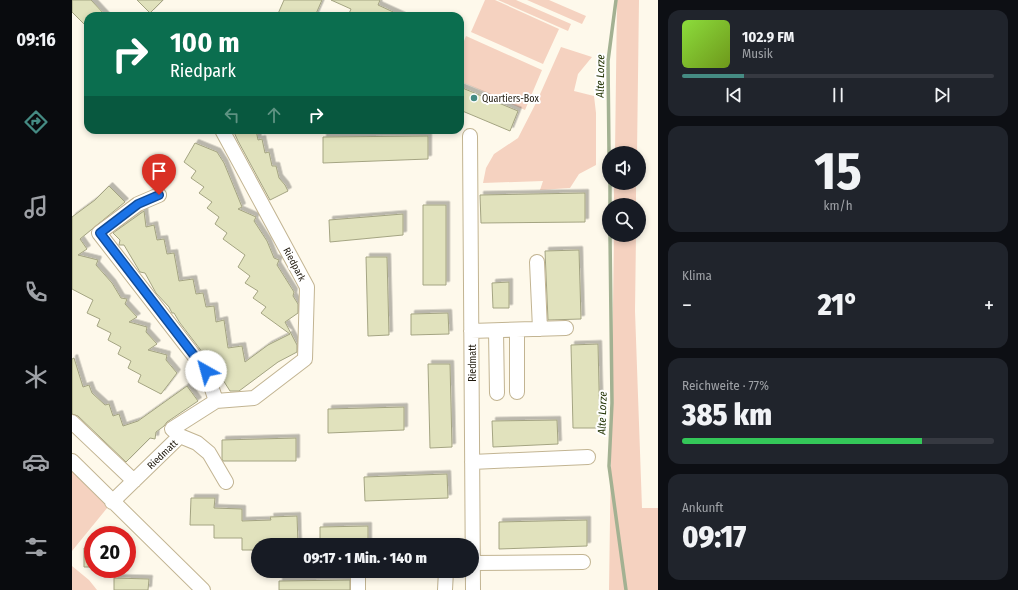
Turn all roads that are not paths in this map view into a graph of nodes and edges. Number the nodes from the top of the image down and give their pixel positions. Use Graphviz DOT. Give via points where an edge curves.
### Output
graph roads {
  1 [pos="224,134"];
  2 [pos="470,136"];
  3 [pos="159,195"];
  4 [pos="537,262"];
  5 [pos="566,328"];
  6 [pos="540,329"];
  7 [pos="496,330"];
  8 [pos="517,330"];
  9 [pos="471,331"];
  10 [pos="517,392"];
  11 [pos="497,393"];
  12 [pos="216,401"];
  13 [pos="72,422"];
  14 [pos="180,436"];
  15 [pos="588,456"];
  16 [pos="72,461"];
  17 [pos="472,462"];
  18 [pos="134,481"];
  19 [pos="226,482"];
  20 [pos="112,502"];
  21 [pos="473,538"];
  22 [pos="582,562"];
  23 [pos="479,563"];
  24 [pos="358,578"];
  25 [pos="446,578"];
  26 [pos="473,578"];
  27 [pos="203,590"];
  28 [pos="358,590"];
  29 [pos="445,590"];
  30 [pos="473,590"];
  1 -- 12 [label="street, Riedpark" via="307,288 305,359 254,398"];
  2 -- 9 [label="street, Riedmatt"];
  3 -- 12 [label="street" via="138,204 100,233 206,371"];
  4 -- 6 [label="street"];
  5 -- 6 [label="street"];
  6 -- 8 [label="street"];
  7 -- 8 [label="street"];
  7 -- 9 [label="street"];
  7 -- 11 [label="street"];
  8 -- 10 [label="street"];
  9 -- 17 [label="street, Riedmatt"];
  12 -- 14 [label="street, Riedpark" via="172,428"];
  13 -- 18 [label="street"];
  14 -- 18 [label="street, Riedmatt"];
  14 -- 19 [label="street, Riedmatt" via="197,443 209,453"];
  15 -- 17 [label="street"];
  16 -- 20 [label="street"];
  17 -- 21 [label="street, Riedmatt"];
  18 -- 20 [label="street, Riedmatt"];
  20 -- 27 [label="street"];
  22 -- 23 [label="street"];
  24 -- 28 [label="street"];
  25 -- 29 [label="street"];
  26 -- 30 [label="street, Riedmatt"];
}
